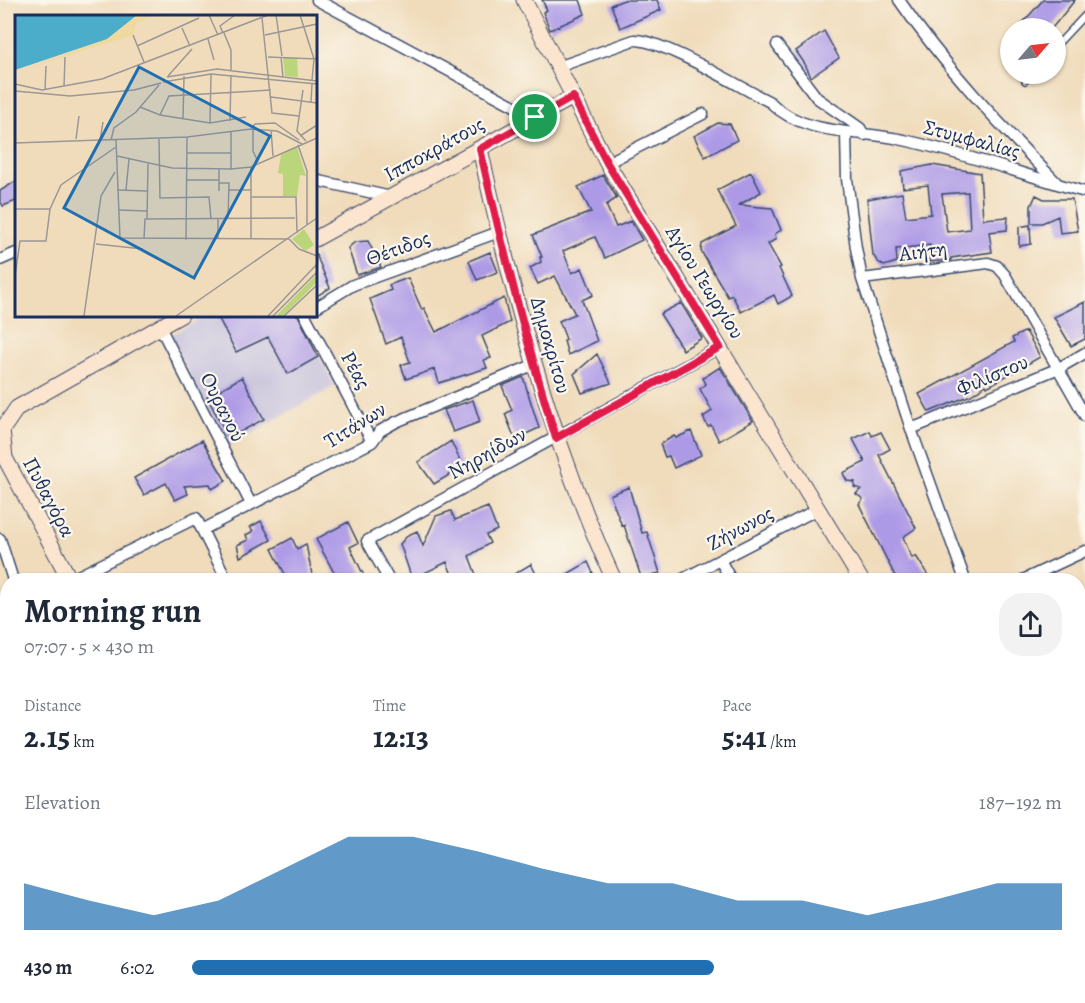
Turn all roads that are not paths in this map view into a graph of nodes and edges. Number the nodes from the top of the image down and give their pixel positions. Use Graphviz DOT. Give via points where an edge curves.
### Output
graph roads {
  1 [pos="317,0"];
  2 [pos="524,0"];
  3 [pos="899,0"];
  4 [pos="1085,15"];
  5 [pos="1066,35"];
  6 [pos="777,45"];
  7 [pos="558,67"];
  8 [pos="573,97"];
  9 [pos="703,114"];
  10 [pos="535,117"];
  11 [pos="846,133"];
  12 [pos="864,135"];
  13 [pos="480,149"];
  14 [pos="607,163"];
  15 [pos="316,180"];
  16 [pos="1058,184"];
  17 [pos="1080,190"];
  18 [pos="391,197"];
  19 [pos="1085,201"];
  20 [pos="499,232"];
  21 [pos="316,238"];
  22 [pos="15,253"];
  23 [pos="0,260"];
  24 [pos="862,279"];
  25 [pos="316,307"];
  26 [pos="179,316"];
  27 [pos="306,316"];
  28 [pos="159,327"];
  29 [pos="720,347"];
  30 [pos="1085,353"];
  31 [pos="533,365"];
  32 [pos="1059,368"];
  33 [pos="1085,417"];
  34 [pos="912,429"];
  35 [pos="556,438"];
  36 [pos="372,442"];
  37 [pos="251,504"];
  38 [pos="816,510"];
  39 [pos="202,530"];
  40 [pos="0,539"];
  41 [pos="1085,551"];
  42 [pos="720,560"];
  43 [pos="11,573"];
  44 [pos="66,573"];
  45 [pos="84,573"];
  46 [pos="224,573"];
  47 [pos="385,573"];
  48 [pos="611,573"];
  49 [pos="695,573"];
  50 [pos="727,573"];
  51 [pos="856,573"];
  52 [pos="963,573"];
  53 [pos="1038,573"];
  1 -- 10 [label="street"];
  2 -- 7 [label="street, Αγίου Γεωργίου"];
  3 -- 16 [label="street" via="970,92"];
  4 -- 5 [label="lane"];
  6 -- 12 [label="street" via="817,98 860,128"];
  7 -- 8 [label="street, Αγίου Γεωργίου"];
  7 -- 11 [label="street, Στυμφαλίας" via="642,40 770,102 794,121"];
  8 -- 10 [label="street, Ιπποκράτους"];
  8 -- 14 [label="street, Αγίου Γεωργίου"];
  9 -- 14 [label="street"];
  10 -- 13 [label="street, Ιπποκράτους"];
  11 -- 12 [label="street, Στυμφαλίας"];
  11 -- 24 [label="street" via="847,179"];
  12 -- 16 [label="street, Στυμφαλίας" via="899,139"];
  13 -- 18 [label="street, Ιπποκράτους"];
  13 -- 20 [label="street, Δημοκρίτου"];
  14 -- 29 [label="street, Αγίου Γεωργίου"];
  15 -- 18 [label="street"];
  16 -- 17 [label="street, Στυμφαλίας"];
  17 -- 19 [label="street"];
  18 -- 21 [label="street, Ιπποκράτους"];
  20 -- 25 [label="street, Θέτιδος" via="354,285"];
  20 -- 31 [label="street, Δημοκρίτου"];
  22 -- 23 [label="street"];
  24 -- 32 [label="street, Αιήτη" via="988,263 997,266"];
  24 -- 34 [label="street"];
  26 -- 28 [label="street"];
  27 -- 36 [label="street, Ρέας"];
  28 -- 37 [label="street, Ουρανού"];
  28 -- 44 [label="street, Πυθαγόρα" via="17,408 2,430 5,458"];
  29 -- 35 [label="street, Νηρηίδων"];
  29 -- 38 [label="street, Αγίου Γεωργίου"];
  30 -- 32 [label="street, Φιλίστου"];
  31 -- 35 [label="street, Δημοκρίτου"];
  31 -- 36 [label="street, Τιτάνων" via="396,422 380,431"];
  32 -- 33 [label="street"];
  32 -- 34 [label="street, Φιλίστου"];
  34 -- 52 [label="street"];
  35 -- 47 [label="street, Νηρηίδων" via="367,541"];
  35 -- 48 [label="street, Δημοκρίτου" via="586,521"];
  36 -- 37 [label="street, Τιτάνων"];
  37 -- 39 [label="street, Τιτάνων"];
  38 -- 42 [label="street, Ζήνωνος"];
  38 -- 51 [label="street, Αγίου Γεωργίου"];
  39 -- 45 [label="street" via="195,518"];
  39 -- 46 [label="street"];
  40 -- 43 [label="street"];
  41 -- 53 [label="street"];
  42 -- 49 [label="street, Ζήνωνος"];
  42 -- 50 [label="street"];
}
